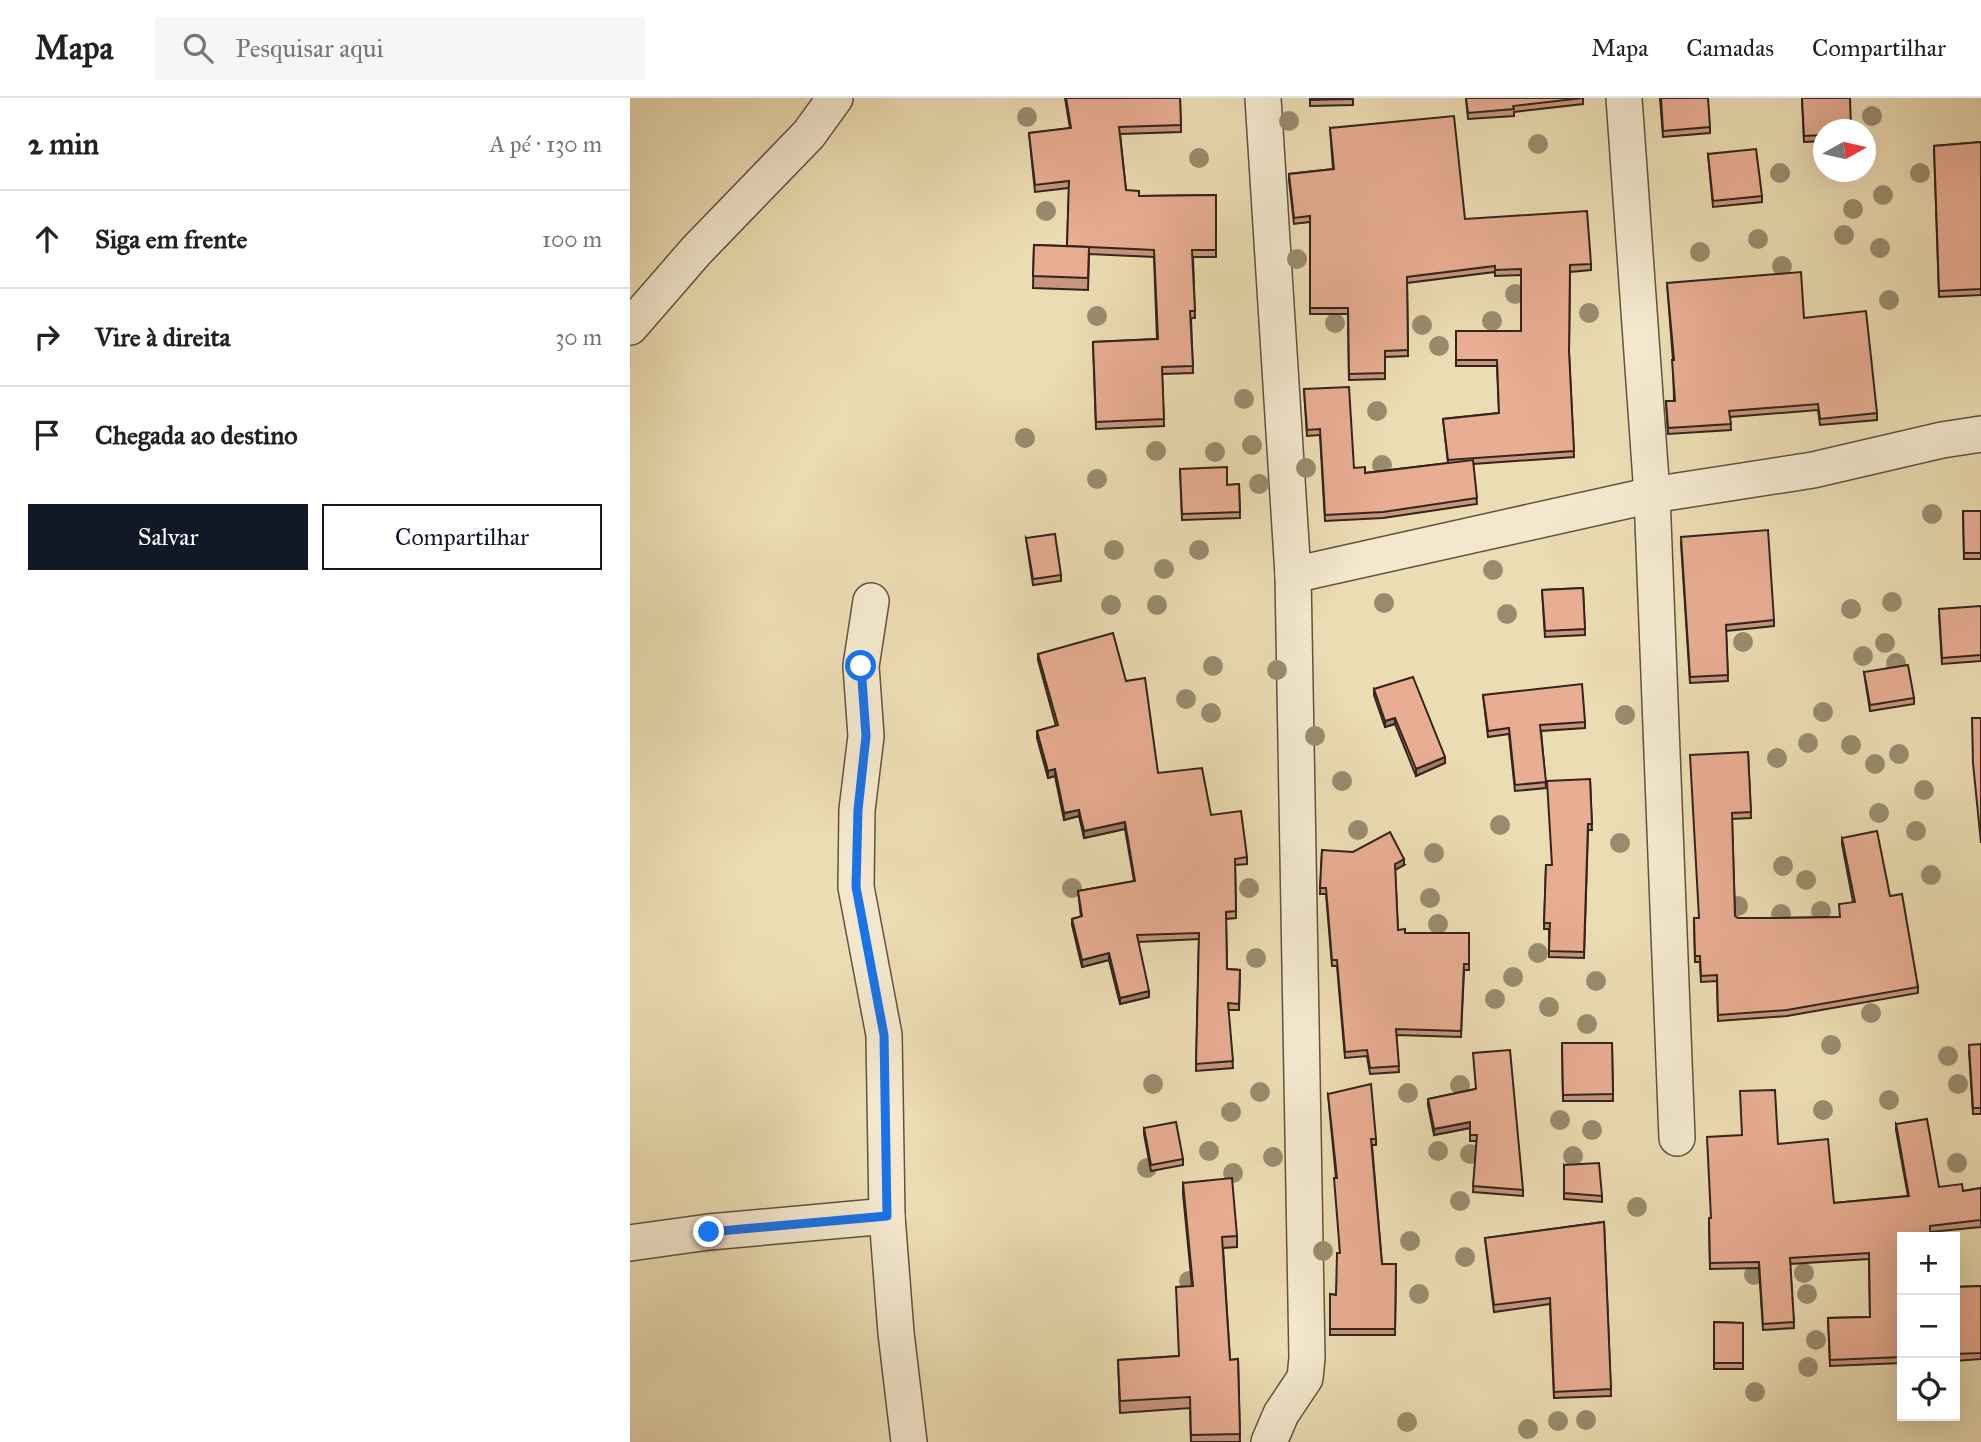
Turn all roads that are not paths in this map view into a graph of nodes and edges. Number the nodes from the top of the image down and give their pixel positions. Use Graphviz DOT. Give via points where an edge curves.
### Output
graph roads {
  1 [pos="835,98"];
  2 [pos="1263,98"];
  3 [pos="1623,98"];
  4 [pos="630,327"];
  5 [pos="1981,434"];
  6 [pos="1652,495"];
  7 [pos="1293,575"];
  8 [pos="871,601"];
  9 [pos="1677,1138"];
  10 [pos="887,1216"];
  11 [pos="630,1243"];
  12 [pos="909,1442"];
  13 [pos="1269,1442"];
  1 -- 4 [label="street" via="809,134"];
  2 -- 7 [label="street"];
  3 -- 6 [label="street"];
  5 -- 6 [label="street" via="1813,470"];
  6 -- 7 [label="street"];
  6 -- 9 [label="street"];
  7 -- 13 [label="street" via="1307,1358 1305,1378 1281,1413"];
  8 -- 10 [label="street" via="861,666 866,736 856,887 884,1035"];
  10 -- 11 [label="street"];
  10 -- 12 [label="street"];
}
